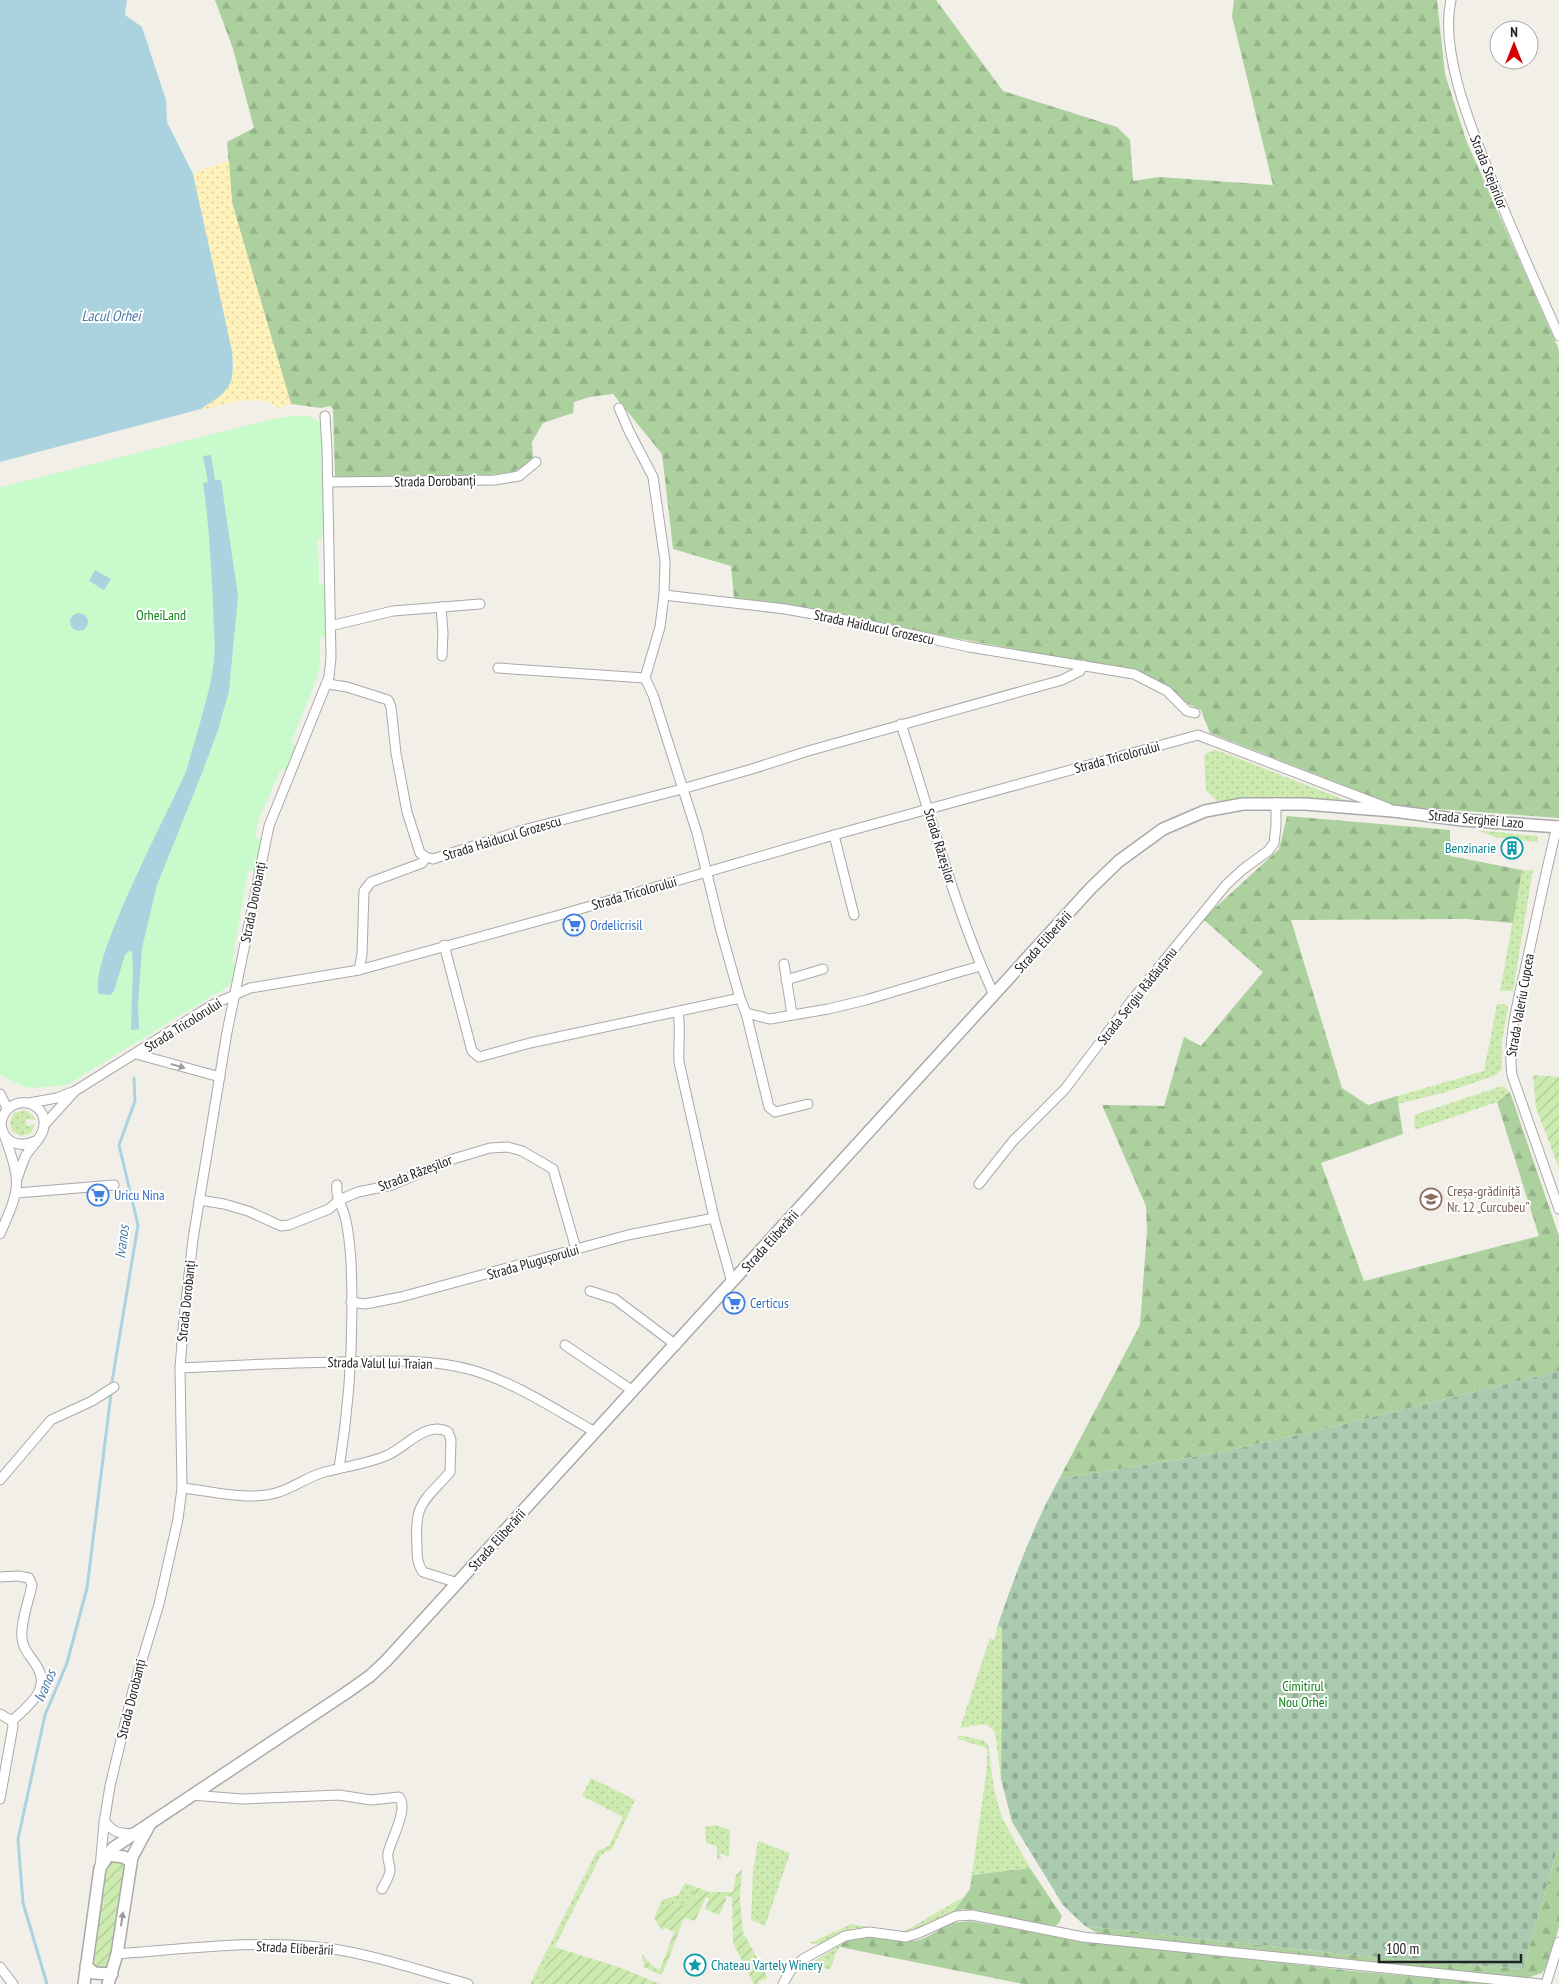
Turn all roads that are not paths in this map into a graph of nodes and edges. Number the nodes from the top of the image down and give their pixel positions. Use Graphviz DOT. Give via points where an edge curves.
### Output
graph roads {
  1 [pos="1450,0"];
  2 [pos="1559,336"];
  3 [pos="619,408"];
  4 [pos="325,416"];
  5 [pos="536,462"];
  6 [pos="328,482"];
  7 [pos="664,595"];
  8 [pos="480,604"];
  9 [pos="441,607"];
  10 [pos="330,626"];
  11 [pos="442,656"];
  12 [pos="1083,665"];
  13 [pos="498,668"];
  14 [pos="645,678"];
  15 [pos="328,684"];
  16 [pos="1195,713"];
  17 [pos="901,724"];
  18 [pos="682,790"];
  19 [pos="1276,803"];
  20 [pos="929,810"];
  21 [pos="1393,810"];
  22 [pos="1558,826"];
  23 [pos="834,835"];
  24 [pos="426,857"];
  25 [pos="707,872"];
  26 [pos="854,915"];
  27 [pos="444,945"];
  28 [pos="784,964"];
  29 [pos="981,966"];
  30 [pos="823,968"];
  31 [pos="359,970"];
  32 [pos="786,980"];
  33 [pos="235,994"];
  34 [pos="994,995"];
  35 [pos="740,998"];
  36 [pos="678,1012"];
  37 [pos="746,1013"];
  38 [pos="792,1014"];
  39 [pos="136,1054"];
  40 [pos="220,1077"];
  41 [pos="75,1091"];
  42 [pos="0,1094"];
  43 [pos="29,1103"];
  44 [pos="808,1104"];
  45 [pos="7,1108"];
  46 [pos="44,1125"];
  47 [pos="3,1134"];
  48 [pos="35,1141"];
  49 [pos="18,1177"];
  50 [pos="978,1184"];
  51 [pos="114,1185"];
  52 [pos="336,1185"];
  53 [pos="17,1193"];
  54 [pos="199,1200"];
  55 [pos="340,1200"];
  56 [pos="1559,1209"];
  57 [pos="714,1218"];
  58 [pos="0,1234"];
  59 [pos="576,1250"];
  60 [pos="732,1282"];
  61 [pos="590,1291"];
  62 [pos="351,1302"];
  63 [pos="565,1345"];
  64 [pos="676,1345"];
  65 [pos="350,1362"];
  66 [pos="180,1368"];
  67 [pos="114,1387"];
  68 [pos="633,1391"];
  69 [pos="595,1432"];
  70 [pos="339,1468"];
  71 [pos="0,1480"];
  72 [pos="182,1488"];
  73 [pos="0,1578"];
  74 [pos="458,1583"];
  75 [pos="0,1714"];
  76 [pos="12,1721"];
  77 [pos="192,1794"];
  78 [pos="0,1799"];
  79 [pos="104,1820"];
  80 [pos="151,1823"];
  81 [pos="134,1833"];
  82 [pos="108,1855"];
  83 [pos="131,1862"];
  84 [pos="100,1868"];
  85 [pos="382,1889"];
  86 [pos="1559,1942"];
  87 [pos="117,1954"];
  88 [pos="86,1966"];
  89 [pos="0,1967"];
  90 [pos="110,1979"];
  91 [pos="13,1984"];
  92 [pos="84,1984"];
  93 [pos="468,1984"];
  94 [pos="783,1984"];
  95 [pos="1540,1984"];
  96 [pos="1546,1984"];
  1 -- 2 [label="street, Strada Stejarilor" via="1452,64 1470,125"];
  3 -- 7 [label="street" via="655,486 665,561"];
  4 -- 6 [label="street, Strada Dorobanți"];
  5 -- 6 [label="street, Strada Dorobanți" via="519,476 495,480"];
  6 -- 10 [label="street, Strada Dorobanți"];
  7 -- 12 [label="street, Strada Haiducul Grozescu" via="785,609 970,647"];
  7 -- 14 [label="street" via="660,627"];
  8 -- 9 [label="street"];
  9 -- 10 [label="street" via="394,611"];
  9 -- 11 [label="street"];
  10 -- 15 [label="street, Strada Dorobanți"];
  12 -- 16 [label="street, Strada Haiducul Grozescu" via="1134,674 1167,691 1187,711"];
  12 -- 17 [label="street, Strada Haiducul Grozescu" via="1080,671 1062,680"];
  13 -- 14 [label="street"];
  14 -- 18 [label="street"];
  15 -- 24 [label="street, Strada Haiducul Grozescu" via="388,700 407,812 417,846"];
  15 -- 33 [label="street, Strada Dorobanți" via="269,826"];
  17 -- 18 [label="street, Strada Haiducul Grozescu"];
  17 -- 20 [label="street, Strada Răzeșilor"];
  18 -- 24 [label="street, Strada Haiducul Grozescu" via="533,828 433,859"];
  18 -- 25 [label="street"];
  19 -- 21 [label="street, Strada Eliberării"];
  19 -- 34 [label="street, Strada Eliberării" via="1205,810 1151,837 1112,868"];
  19 -- 50 [label="street, Strada Sergiu Rădăuțanu" via="1274,843 1268,851 1226,885 1132,1000 1065,1089 1013,1141"];
  20 -- 21 [label="street, Strada Tricolorului" via="1198,735"];
  20 -- 23 [label="street, Strada Tricolorului"];
  20 -- 29 [label="street, Strada Răzeșilor" via="948,877"];
  21 -- 22 [label="street, Strada Serghei Lazo" via="1462,820"];
  22 -- 56 [label="street, Strada Valeriu Cupcea" via="1517,1008 1510,1064"];
  23 -- 25 [label="street, Strada Tricolorului"];
  23 -- 26 [label="street"];
  24 -- 31 [label="street" via="422,863 371,882 366,887"];
  25 -- 27 [label="street, Strada Tricolorului"];
  25 -- 35 [label="street"];
  27 -- 31 [label="street, Strada Tricolorului"];
  27 -- 36 [label="street" via="472,1051 479,1057"];
  28 -- 32 [label="street"];
  29 -- 34 [label="street, Strada Răzeșilor"];
  29 -- 38 [label="street" via="866,1000"];
  30 -- 32 [label="street"];
  31 -- 33 [label="street, Strada Tricolorului" via="250,988"];
  32 -- 38 [label="street"];
  33 -- 39 [label="street, Strada Tricolorului" via="212,1005"];
  33 -- 40 [label="street, Strada Dorobanți"];
  34 -- 60 [label="street, Strada Eliberării"];
  35 -- 36 [label="street"];
  35 -- 37 [label="street"];
  36 -- 57 [label="street" via="679,1062"];
  37 -- 38 [label="street" via="770,1019"];
  37 -- 44 [label="street" via="772,1111"];
  39 -- 40 [label="street, one-way"];
  39 -- 41 [label="street, Strada Tricolorului"];
  40 -- 54 [label="street, Strada Dorobanți"];
  41 -- 43 [label="street, Strada Tricolorului"];
  41 -- 46 [label="street, Strada Tricolorului"];
  42 -- 45 [label="street"];
  43 -- 45 [label="street" via="22,1102"];
  43 -- 46 [label="street" via="41,1111"];
  45 -- 47 [label="street" via="1,1123"];
  46 -- 48 [label="street"];
  47 -- 48 [label="street" via="19,1145"];
  47 -- 49 [label="street"];
  48 -- 49 [label="street"];
  49 -- 53 [label="street"];
  51 -- 53 [label="street"];
  52 -- 55 [label="street" via="335,1193"];
  53 -- 58 [label="street"];
  54 -- 55 [label="street, Strada Răzeșilor" via="248,1211 281,1226 329,1209"];
  54 -- 66 [label="street, Strada Dorobanți"];
  55 -- 59 [label="street, Strada Răzeșilor" via="392,1184 462,1156 508,1147 522,1151 553,1169"];
  55 -- 62 [label="street" via="349,1235"];
  57 -- 59 [label="street, Strada Plugușorului" via="628,1235"];
  57 -- 60 [label="street"];
  59 -- 62 [label="street, Strada Plugușorului" via="401,1297 365,1304"];
  60 -- 64 [label="street, Strada Eliberării"];
  61 -- 64 [label="street" via="615,1299"];
  62 -- 65 [label="street"];
  63 -- 68 [label="street"];
  64 -- 68 [label="street, Strada Eliberării"];
  65 -- 66 [label="street, Strada Valul lui Traian"];
  65 -- 69 [label="street, Strada Valul lui Traian" via="427,1362 474,1371 501,1380"];
  65 -- 70 [label="street"];
  66 -- 72 [label="street, Strada Dorobanți"];
  67 -- 71 [label="street" via="51,1420"];
  68 -- 69 [label="street, Strada Eliberării"];
  69 -- 74 [label="street, Strada Eliberării"];
  70 -- 72 [label="street" via="261,1496"];
  70 -- 74 [label="street" via="388,1455 436,1428 448,1432 450,1472 420,1505 418,1558 423,1572"];
  72 -- 79 [label="street, Strada Dorobanți" via="159,1604 125,1724"];
  73 -- 76 [label="street" via="30,1578 32,1585 21,1636 24,1650 38,1669 42,1682 37,1696"];
  74 -- 77 [label="street, Strada Eliberării" via="370,1676"];
  75 -- 76 [label="street"];
  76 -- 78 [label="street" via="13,1732"];
  77 -- 80 [label="street, Strada Eliberării"];
  77 -- 85 [label="street" via="242,1799 339,1795 371,1800 399,1797 402,1806 400,1820 388,1852 389,1875"];
  79 -- 81 [label="street" via="118,1833"];
  79 -- 84 [label="street, Strada Dorobanți"];
  80 -- 81 [label="street, Strada Eliberării"];
  80 -- 83 [label="street, Strada Eliberării"];
  81 -- 82 [label="street, Strada Eliberării"];
  82 -- 83 [label="street" via="124,1857"];
  82 -- 84 [label="street, Strada Eliberării"];
  87 -- 83 [label="street, Strada Eliberării, one-way"];
  84 -- 88 [label="street, Strada Dorobanți"];
  86 -- 96 [label="street"];
  87 -- 90 [label="street, Strada Eliberării"];
  87 -- 93 [label="street, Strada Eliberării" via="257,1945 326,1948"];
  88 -- 90 [label="street"];
  88 -- 92 [label="street, Strada Dorobanți"];
  89 -- 91 [label="street"];
  94 -- 95 [label="street" via="803,1958 845,1936 869,1932 906,1937 956,1916 972,1915 1083,1937"];
}
